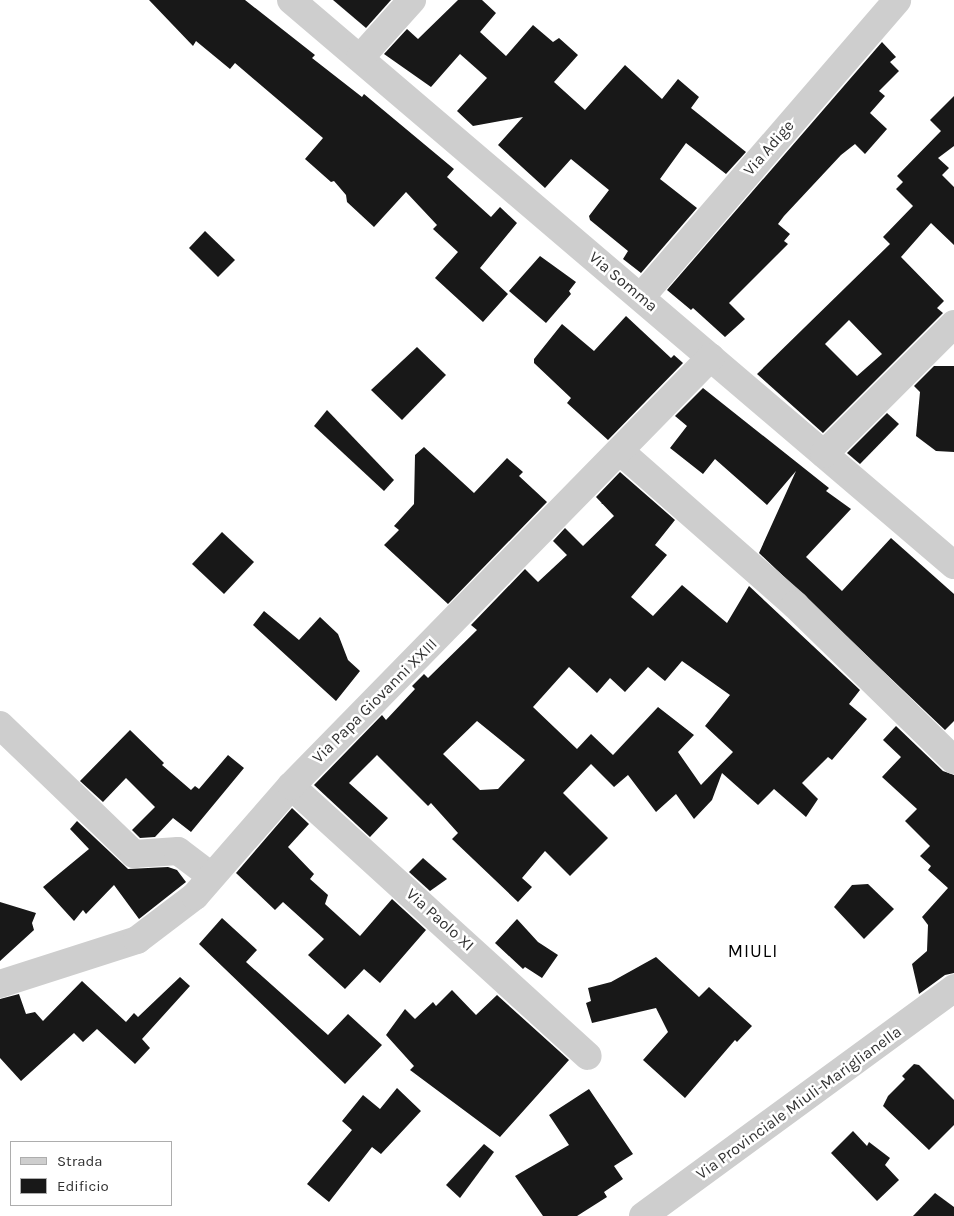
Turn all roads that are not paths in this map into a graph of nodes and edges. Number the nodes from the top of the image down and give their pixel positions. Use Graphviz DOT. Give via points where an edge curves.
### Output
graph roads {
  1 [pos="291,0"];
  2 [pos="412,0"];
  3 [pos="898,0"];
  4 [pos="360,58"];
  5 [pos="641,297"];
  6 [pos="954,324"];
  7 [pos="711,357"];
  8 [pos="621,452"];
  9 [pos="824,454"];
  10 [pos="954,565"];
  11 [pos="0,725"];
  12 [pos="954,760"];
  13 [pos="290,786"];
  14 [pos="210,875"];
  15 [pos="0,984"];
  16 [pos="954,988"];
  17 [pos="588,1056"];
  18 [pos="643,1216"];
  1 -- 4 [label="street, Via Somma"];
  2 -- 4 [label="street"];
  3 -- 5 [label="street, Via Adige"];
  4 -- 5 [label="street, Via Somma"];
  5 -- 7 [label="street, Via Somma"];
  6 -- 9 [label="street"];
  7 -- 8 [label="street, Via Papa Giovanni XXIII"];
  7 -- 9 [label="street, Via Somma"];
  8 -- 12 [label="street" via="795,605"];
  8 -- 13 [label="street, Via Papa Giovanni XXIII"];
  9 -- 10 [label="street, Via Somma"];
  11 -- 14 [label="street" via="134,854 178,851"];
  13 -- 14 [label="street, Via Papa Giovanni XXIII"];
  13 -- 17 [label="street, Via Paolo XI"];
  14 -- 15 [label="street, Via Papa Giovanni XXIII" via="195,896 137,940"];
  16 -- 18 [label="street, Via Provinciale Miuli-Mariglianella"];
}
